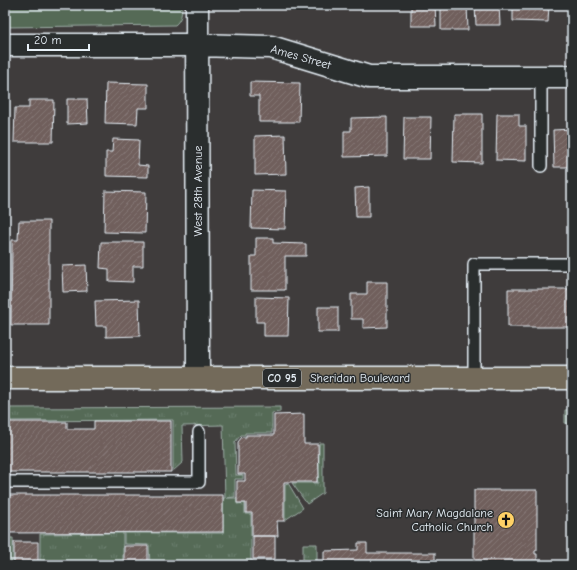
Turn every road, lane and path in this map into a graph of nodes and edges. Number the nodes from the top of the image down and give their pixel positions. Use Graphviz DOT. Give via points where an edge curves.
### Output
graph roads {
  1 [pos="197,5"];
  2 [pos="5,45"];
  3 [pos="197,45"];
  4 [pos="541,77"];
  5 [pos="572,77"];
  6 [pos="541,166"];
  7 [pos="572,264"];
  8 [pos="5,378"];
  9 [pos="198,378"];
  10 [pos="474,378"];
  11 [pos="572,378"];
  12 [pos="199,432"];
  13 [pos="5,482"];
  1 -- 3 [label="street, West 28th Avenue"];
  2 -- 3 [label="street, Ames Street"];
  3 -- 4 [label="street, Ames Street" via="271,47 369,77"];
  3 -- 9 [label="street, West 28th Avenue"];
  4 -- 5 [label="street, Ames Street"];
  4 -- 6 [label="lane"];
  7 -- 10 [label="lane" via="474,264"];
  8 -- 9 [label="main road, Sheridan Boulevard / CO 95"];
  9 -- 10 [label="main road, Sheridan Boulevard / CO 95"];
  10 -- 11 [label="main road, Sheridan Boulevard / CO 95"];
  12 -- 13 [label="lane" via="199,482"];
}
